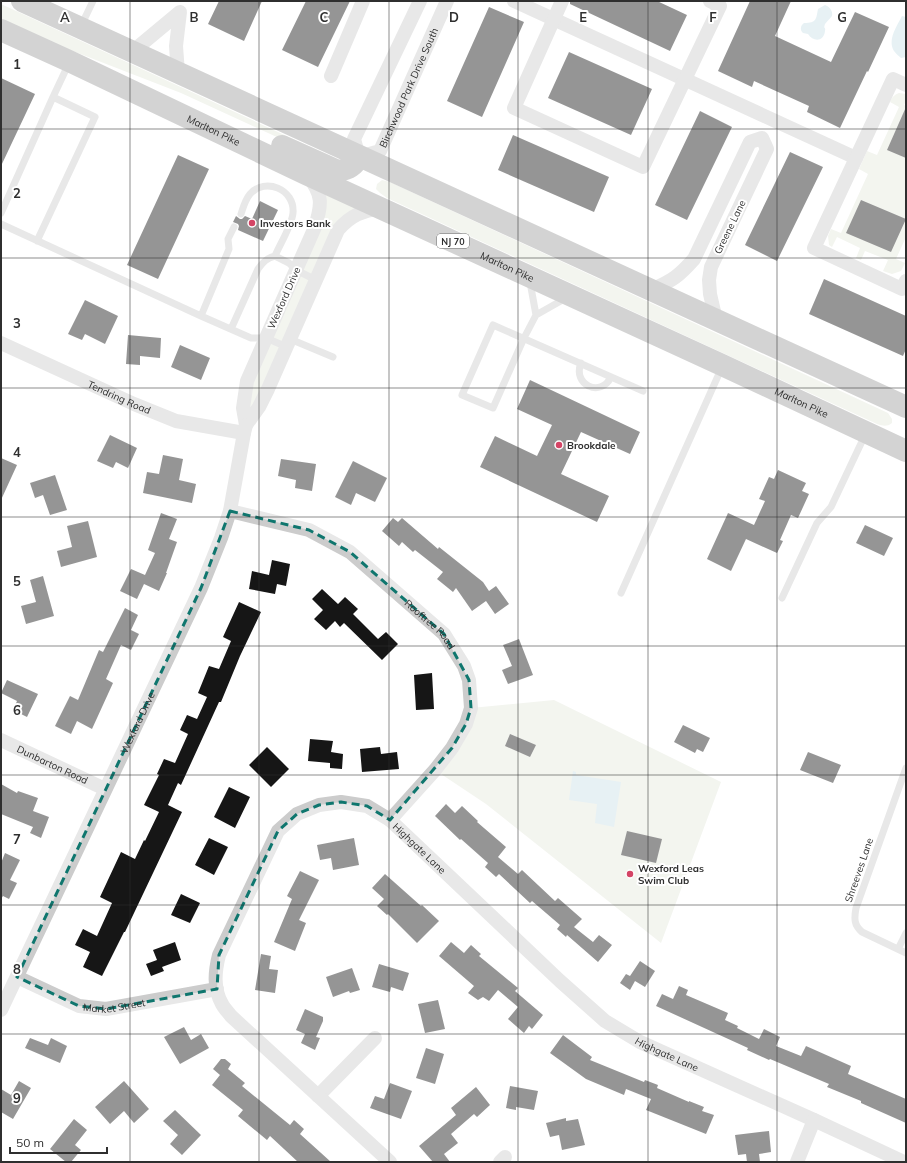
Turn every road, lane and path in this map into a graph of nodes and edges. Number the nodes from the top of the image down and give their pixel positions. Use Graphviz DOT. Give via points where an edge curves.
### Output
graph roads {
  1 [pos="22,1"];
  2 [pos="93,1"];
  3 [pos="363,1"];
  4 [pos="420,1"];
  5 [pos="447,1"];
  6 [pos="514,1"];
  7 [pos="562,1"];
  8 [pos="710,1"];
  9 [pos="181,6"];
  10 [pos="554,20"];
  11 [pos="80,28"];
  12 [pos="1,30"];
  13 [pos="132,52"];
  14 [pos="69,61"];
  15 [pos="178,73"];
  16 [pos="332,76"];
  17 [pos="685,79"];
  18 [pos="906,85"];
  19 [pos="53,97"];
  20 [pos="771,119"];
  21 [pos="762,138"];
  22 [pos="359,157"];
  23 [pos="856,158"];
  24 [pos="306,174"];
  25 [pos="381,208"];
  26 [pos="1,213"];
  27 [pos="240,214"];
  28 [pos="1,224"];
  29 [pos="234,227"];
  30 [pos="37,241"];
  31 [pos="275,256"];
  32 [pos="296,270"];
  33 [pos="529,276"];
  34 [pos="316,280"];
  35 [pos="906,281"];
  36 [pos="650,290"];
  37 [pos="571,295"];
  38 [pos="536,314"];
  39 [pos="201,316"];
  40 [pos="716,320"];
  41 [pos="230,329"];
  42 [pos="266,338"];
  43 [pos="524,338"];
  44 [pos="1,343"];
  45 [pos="288,343"];
  46 [pos="333,357"];
  47 [pos="581,363"];
  48 [pos="722,365"];
  49 [pos="611,377"];
  50 [pos="643,391"];
  51 [pos="906,407"];
  52 [pos="245,429"];
  53 [pos="865,433"];
  54 [pos="906,451"];
  55 [pos="230,511"];
  56 [pos="620,593"];
  57 [pos="782,598"];
  58 [pos="1,740"];
  59 [pos="906,768"];
  60 [pos="105,789"];
  61 [pos="390,820"];
  62 [pos="906,933"];
  63 [pos="898,949"];
  64 [pos="906,953"];
  65 [pos="18,977"];
  66 [pos="216,989"];
  67 [pos="1,1010"];
  68 [pos="375,1038"];
  69 [pos="318,1096"];
  70 [pos="814,1120"];
  71 [pos="390,1162"];
  72 [pos="797,1162"];
  73 [pos="904,1162"];
  1 -- 11 [label="highway"];
  2 -- 11 [label="lane"];
  3 -- 16 [label="street"];
  4 -- 22 [label="street" via="354,139"];
  5 -- 22 [label="street, Birchwood Park Drive South" via="380,151"];
  6 -- 10 [label="street"];
  7 -- 10 [label="street"];
  8 -- 17 [label="street" via="720,6"];
  9 -- 13 [label="street"];
  9 -- 15 [label="street" via="176,46"];
  10 -- 17 [label="street"];
  10 -- 17 [label="street" via="514,108 643,167"];
  11 -- 13 [label="highway"];
  12 -- 14 [label="highway, Marlton Pike / NJ 70"];
  13 -- 15 [label="highway"];
  14 -- 19 [label="lane"];
  14 -- 22 [label="highway" via="127,77 338,171 351,167"];
  14 -- 24 [label="highway, Marlton Pike / NJ 70"];
  15 -- 22 [label="highway"];
  17 -- 20 [label="street"];
  18 -- 23 [label="street" via="893,79"];
  19 -- 26 [label="lane"];
  19 -- 30 [label="lane" via="95,117"];
  20 -- 21 [label="street, Greene Lane"];
  20 -- 23 [label="street"];
  21 -- 36 [label="street, Greene Lane" via="750,142 694,259 682,273 668,283"];
  21 -- 40 [label="street, Greene Lane" via="767,150 711,267 710,294"];
  22 -- 36 [label="highway"];
  23 -- 35 [label="street" via="814,248 902,289"];
  24 -- 25 [label="highway, Marlton Pike / NJ 70"];
  24 -- 32 [label="street, Wexford Drive" via="315,185 320,199 319,212"];
  25 -- 33 [label="highway, Marlton Pike / NJ 70"];
  25 -- 34 [label="street, Wexford Drive" via="365,211 345,222 338,230"];
  27 -- 31 [label="lane" via="249,195 262,187 277,187 289,197 292,204 292,220"];
  28 -- 30 [label="lane"];
  29 -- 39 [label="lane" via="228,239 229,249"];
  30 -- 39 [label="lane"];
  31 -- 32 [label="lane"];
  31 -- 41 [label="lane" via="268,258 258,269"];
  32 -- 34 [label="lane"];
  32 -- 42 [label="street, Wexford Drive"];
  33 -- 37 [label="highway, Marlton Pike / NJ 70"];
  33 -- 38 [label="lane"];
  34 -- 45 [label="street, Wexford Drive"];
  36 -- 40 [label="highway"];
  37 -- 38 [label="lane"];
  37 -- 48 [label="highway, Marlton Pike / NJ 70"];
  38 -- 43 [label="lane"];
  39 -- 41 [label="lane"];
  40 -- 51 [label="highway"];
  41 -- 42 [label="lane" via="251,338"];
  42 -- 45 [label="lane"];
  42 -- 52 [label="street, Wexford Drive" via="247,381 242,408"];
  43 -- 43 [label="lane" via="493,325 462,395 493,408"];
  43 -- 47 [label="lane"];
  44 -- 52 [label="street, Tendring Road" via="176,421"];
  45 -- 46 [label="lane"];
  45 -- 52 [label="street, Wexford Drive" via="259,407"];
  47 -- 49 [label="lane"];
  47 -- 49 [label="lane" via="580,377 588,386 601,387"];
  48 -- 53 [label="highway, Marlton Pike / NJ 70"];
  48 -- 56 [label="lane"];
  49 -- 50 [label="lane"];
  52 -- 55 [label="street, Wexford Drive"];
  53 -- 54 [label="highway, Marlton Pike / NJ 70"];
  53 -- 57 [label="lane" via="831,508 817,523"];
  55 -- 60 [label="street, Wexford Drive" via="200,588"];
  55 -- 61 [label="street, Rooftree Road" via="308,530 350,552 444,634 464,666 469,680 471,708 466,724 436,770"];
  58 -- 60 [label="street, Dunbarton Road"];
  59 -- 63 [label="lane, Shreeves Lane" via="854,917 862,932"];
  60 -- 65 [label="street, Wexford Drive"];
  61 -- 66 [label="street, Highgate Lane" via="367,806 341,802 319,805 296,814 278,832 219,955"];
  61 -- 70 [label="street, Highgate Lane" via="554,976 605,1020 640,1042"];
  62 -- 63 [label="lane"];
  63 -- 64 [label="lane, Shreeves Lane"];
  65 -- 66 [label="street, Market Street" via="79,1006 106,1010"];
  65 -- 67 [label="street, Wexford Drive"];
  66 -- 69 [label="street, Highgate Lane" via="222,1004 231,1016"];
  68 -- 69 [label="street"];
  69 -- 71 [label="street, Highgate Lane"];
  70 -- 72 [label="street"];
  70 -- 73 [label="street, Highgate Lane"];
}
